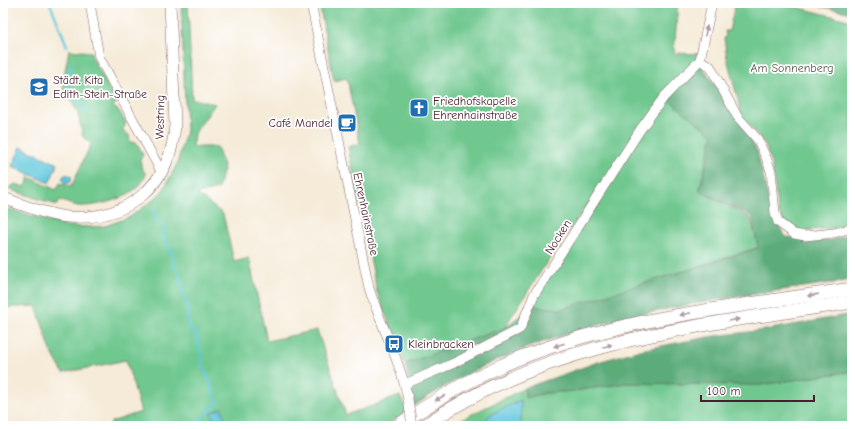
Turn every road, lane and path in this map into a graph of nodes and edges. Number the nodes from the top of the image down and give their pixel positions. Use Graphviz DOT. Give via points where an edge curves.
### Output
graph roads {
  1 [pos="90,3"];
  2 [pos="170,3"];
  3 [pos="311,3"];
  4 [pos="712,3"];
  5 [pos="700,60"];
  6 [pos="162,174"];
  7 [pos="3,198"];
  8 [pos="852,228"];
  9 [pos="852,289"];
  10 [pos="852,302"];
  11 [pos="405,384"];
  12 [pos="398,426"];
  13 [pos="412,426"];
  14 [pos="424,426"];
  1 -- 6 [label="street" via="98,57"];
  2 -- 6 [label="main road, Westring" via="176,125 174,141"];
  3 -- 11 [label="street, Ehrenhainstraße" via="369,288"];
  5 -- 4 [label="street, one-way"];
  5 -- 8 [label="street" via="710,66 737,116 758,140 768,160 778,222 794,234 805,236"];
  5 -- 11 [label="street, Nocken" via="664,97 640,130 534,295 520,330"];
  6 -- 7 [label="main road, Westring" via="137,200 102,215 67,216"];
  9 -- 12 [label="highway, one-way" via="636,323 579,338 497,368 435,401"];
  14 -- 10 [label="highway, one-way" via="504,381 581,353 641,337 702,325"];
  11 -- 13 [label="street, Ehrenhainstraße, bridge"];
}
